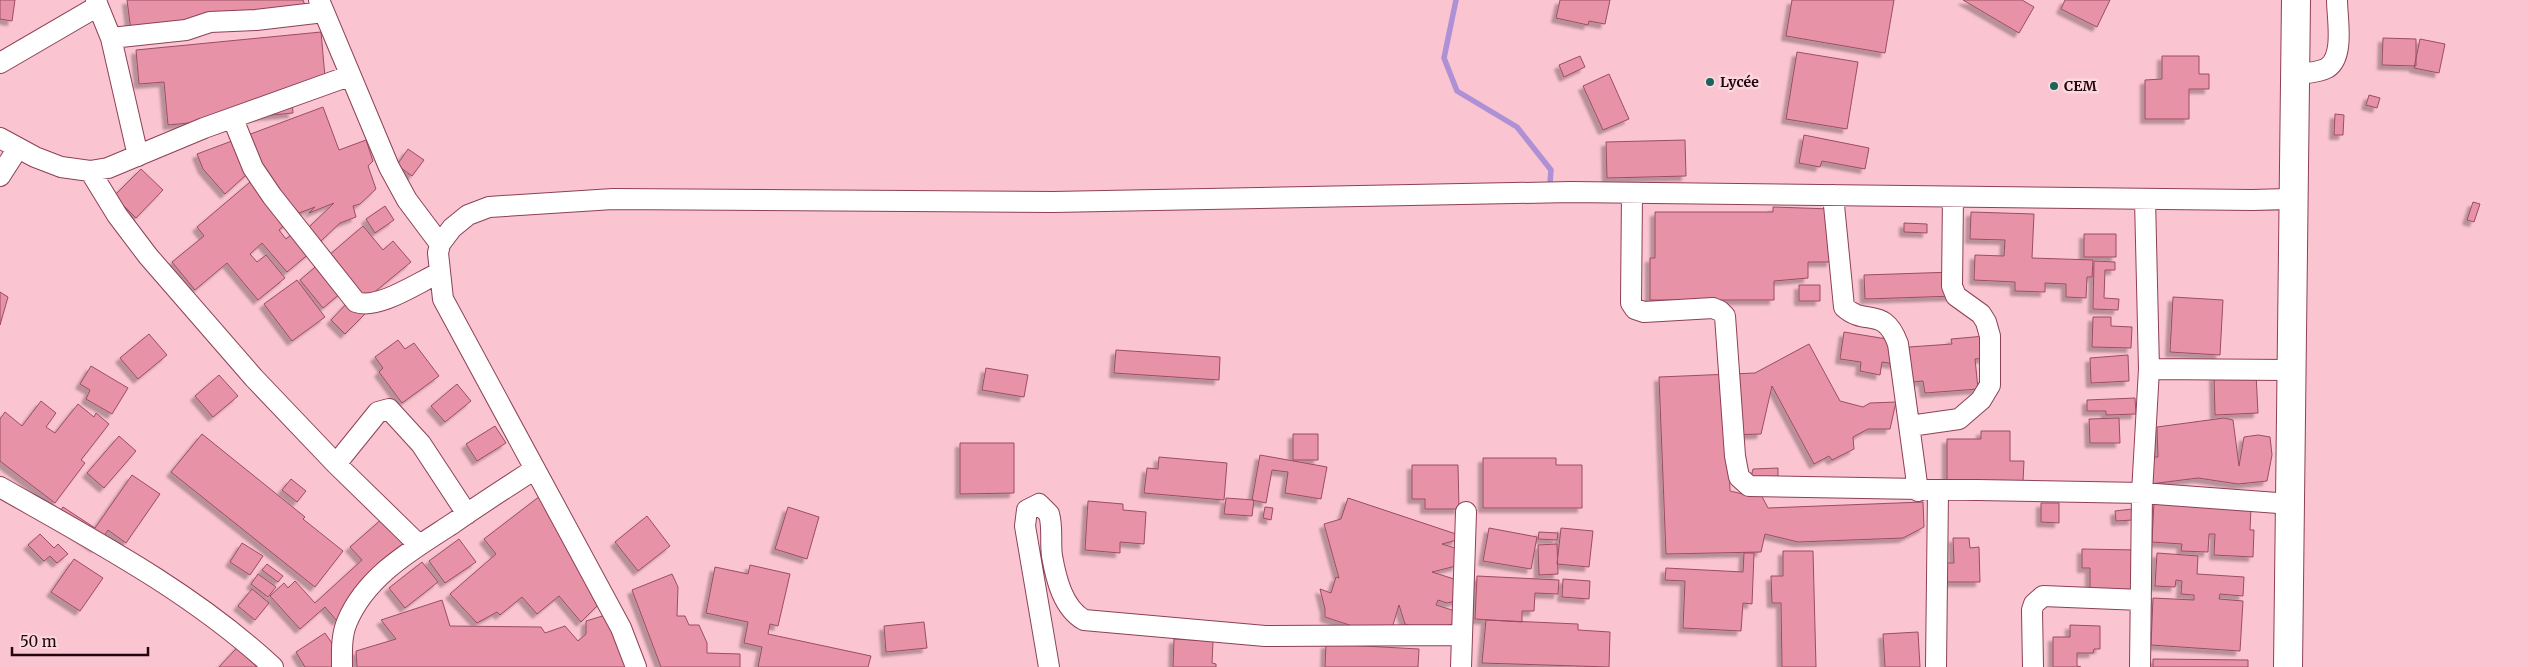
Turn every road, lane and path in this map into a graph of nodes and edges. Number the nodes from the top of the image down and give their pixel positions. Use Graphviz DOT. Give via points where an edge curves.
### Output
graph roads {
  1 [pos="2296,0"];
  2 [pos="2337,0"];
  3 [pos="97,3"];
  4 [pos="322,6"];
  5 [pos="111,38"];
  6 [pos="0,63"];
  7 [pos="2296,74"];
  8 [pos="349,76"];
  9 [pos="233,119"];
  10 [pos="0,138"];
  11 [pos="18,148"];
  12 [pos="138,156"];
  13 [pos="90,171"];
  14 [pos="0,176"];
  15 [pos="1632,193"];
  16 [pos="1833,195"];
  17 [pos="1953,197"];
  18 [pos="2145,199"];
  19 [pos="2293,199"];
  20 [pos="440,244"];
  21 [pos="439,273"];
  22 [pos="2149,370"];
  23 [pos="2291,370"];
  24 [pos="1910,426"];
  25 [pos="336,464"];
  26 [pos="534,469"];
  27 [pos="0,487"];
  28 [pos="1918,491"];
  29 [pos="1938,491"];
  30 [pos="2142,493"];
  31 [pos="2292,504"];
  32 [pos="1466,512"];
  33 [pos="467,514"];
  34 [pos="419,545"];
  35 [pos="2141,600"];
  36 [pos="1462,635"];
  37 [pos="273,667"];
  38 [pos="342,667"];
  39 [pos="636,667"];
  40 [pos="1049,667"];
  41 [pos="1461,667"];
  42 [pos="1936,667"];
  43 [pos="2033,667"];
  44 [pos="2140,667"];
  45 [pos="2288,667"];
  1 -- 7 [label="street"];
  2 -- 7 [label="street" via="2337,50 2334,59 2319,71"];
  3 -- 5 [label="street"];
  3 -- 6 [label="street"];
  4 -- 5 [label="street" via="256,20 210,22 186,30"];
  4 -- 8 [label="street"];
  5 -- 12 [label="street"];
  7 -- 19 [label="street"];
  8 -- 9 [label="street"];
  8 -- 20 [label="street" via="389,167 407,200"];
  9 -- 12 [label="street"];
  9 -- 21 [label="street" via="253,168 356,302 364,305 379,302"];
  10 -- 11 [label="street"];
  11 -- 13 [label="street" via="61,167"];
  11 -- 14 [label="street"];
  12 -- 13 [label="street" via="108,168"];
  13 -- 25 [label="street" via="117,216 148,256 254,378"];
  15 -- 16 [label="street"];
  15 -- 20 [label="street" via="1053,202 613,199 490,207 468,215"];
  15 -- 28 [label="street" via="1631,303 1644,312 1713,308 1725,316 1735,456 1739,477 1744,483 1755,487"];
  16 -- 17 [label="street"];
  16 -- 24 [label="street" via="1842,301 1849,312 1883,320 1893,330"];
  17 -- 18 [label="street"];
  17 -- 24 [label="street" via="1952,286 1956,296 1981,314 1986,322 1990,336 1990,385 1981,400 1958,418"];
  18 -- 19 [label="street"];
  18 -- 22 [label="street"];
  19 -- 23 [label="street"];
  20 -- 21 [label="street"];
  21 -- 26 [label="street" via="443,299"];
  22 -- 23 [label="street"];
  22 -- 30 [label="street"];
  23 -- 31 [label="street"];
  24 -- 28 [label="street"];
  25 -- 33 [label="street" via="378,412 389,409 421,444"];
  25 -- 34 [label="street"];
  26 -- 33 [label="street"];
  26 -- 39 [label="street" via="621,628"];
  27 -- 37 [label="street" via="156,577 237,634"];
  28 -- 29 [label="street"];
  29 -- 30 [label="street"];
  29 -- 42 [label="street"];
  30 -- 31 [label="street"];
  30 -- 35 [label="street"];
  31 -- 45 [label="street"];
  32 -- 36 [label="street"];
  33 -- 34 [label="street"];
  34 -- 38 [label="street" via="391,564 354,608 343,636"];
  35 -- 43 [label="street" via="2043,596 2032,610"];
  35 -- 44 [label="street"];
  36 -- 40 [label="street" via="1265,636 1084,620 1070,610 1066,602 1052,556 1049,514 1039,504 1027,510 1025,526"];
  36 -- 41 [label="street"];
}
